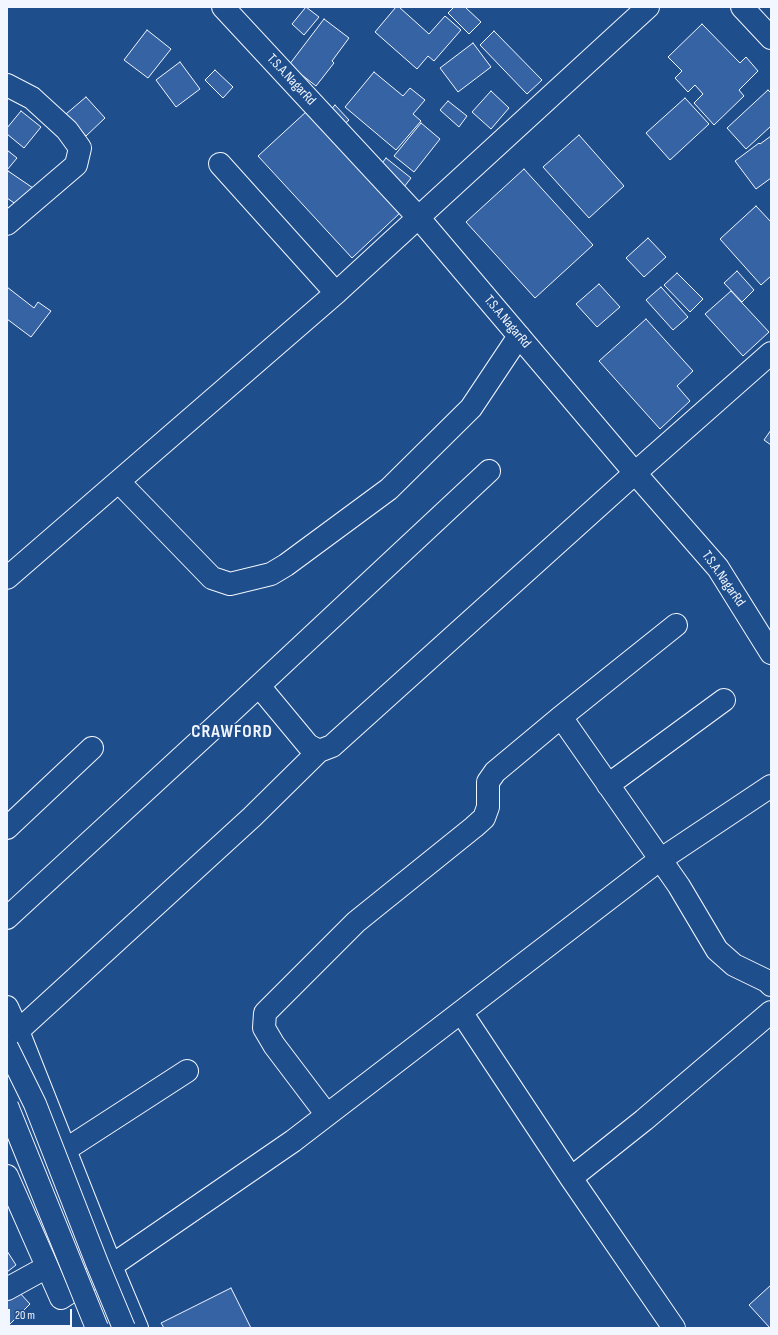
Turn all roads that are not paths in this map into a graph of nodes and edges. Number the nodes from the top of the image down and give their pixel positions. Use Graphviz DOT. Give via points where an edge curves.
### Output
graph roads {
  1 [pos="222,7"];
  2 [pos="648,7"];
  3 [pos="742,7"];
  4 [pos="771,38"];
  5 [pos="7,85"];
  6 [pos="220,164"];
  7 [pos="418,217"];
  8 [pos="7,224"];
  9 [pos="336,293"];
  10 [pos="519,336"];
  11 [pos="771,353"];
  12 [pos="489,471"];
  13 [pos="635,473"];
  14 [pos="119,482"];
  15 [pos="7,578"];
  16 [pos="676,625"];
  17 [pos="771,652"];
  18 [pos="259,686"];
  19 [pos="724,700"];
  20 [pos="561,717"];
  21 [pos="92,748"];
  22 [pos="319,751"];
  23 [pos="608,785"];
  24 [pos="771,786"];
  25 [pos="7,828"];
  26 [pos="661,861"];
  27 [pos="7,918"];
  28 [pos="771,985"];
  29 [pos="7,1007"];
  30 [pos="461,1012"];
  31 [pos="771,1012"];
  32 [pos="13,1039"];
  33 [pos="188,1070"];
  34 [pos="7,1106"];
  35 [pos="327,1115"];
  36 [pos="65,1150"];
  37 [pos="7,1176"];
  38 [pos="571,1178"];
  39 [pos="111,1266"];
  40 [pos="47,1267"];
  41 [pos="7,1289"];
  42 [pos="97,1328"];
  43 [pos="124,1328"];
  44 [pos="137,1328"];
  45 [pos="674,1328"];
  1 -- 7 [label="street, T.S.A.NagarRd"];
  2 -- 7 [label="street"];
  3 -- 4 [label="street"];
  5 -- 8 [label="street" via="32,98 68,130 80,148 76,166"];
  6 -- 9 [label="street"];
  7 -- 9 [label="street"];
  7 -- 10 [label="street, T.S.A.NagarRd"];
  9 -- 14 [label="street"];
  10 -- 13 [label="street, T.S.A.NagarRd"];
  10 -- 14 [label="street" via="471,408 389,489 271,574 230,584 212,578"];
  11 -- 13 [label="street"];
  12 -- 18 [label="street"];
  13 -- 17 [label="street, T.S.A.NagarRd" via="718,568"];
  13 -- 22 [label="street" via="332,746"];
  14 -- 15 [label="street"];
  16 -- 20 [label="street"];
  18 -- 22 [label="street" via="308,745"];
  18 -- 27 [label="street"];
  19 -- 23 [label="street"];
  20 -- 23 [label="street"];
  20 -- 35 [label="street" via="495,772 488,782 488,807 484,818 356,922 265,1013 264,1028 274,1045"];
  21 -- 25 [label="street"];
  22 -- 32 [label="street" via="252,817"];
  23 -- 26 [label="street"];
  24 -- 26 [label="street"];
  26 -- 28 [label="street" via="717,950 734,965"];
  26 -- 30 [label="street"];
  29 -- 32 [label="street"];
  30 -- 35 [label="street"];
  30 -- 38 [label="street"];
  31 -- 38 [label="street"];
  32 -- 36 [label="street"];
  32 -- 43 [label="street, bridge" via="35,1104"];
  33 -- 36 [label="street"];
  34 -- 42 [label="street, bridge"];
  35 -- 39 [label="street"];
  36 -- 39 [label="street"];
  37 -- 40 [label="street"];
  38 -- 45 [label="street"];
  39 -- 40 [label="street" via="61,1298"];
  39 -- 44 [label="street"];
  40 -- 41 [label="street"];
}
